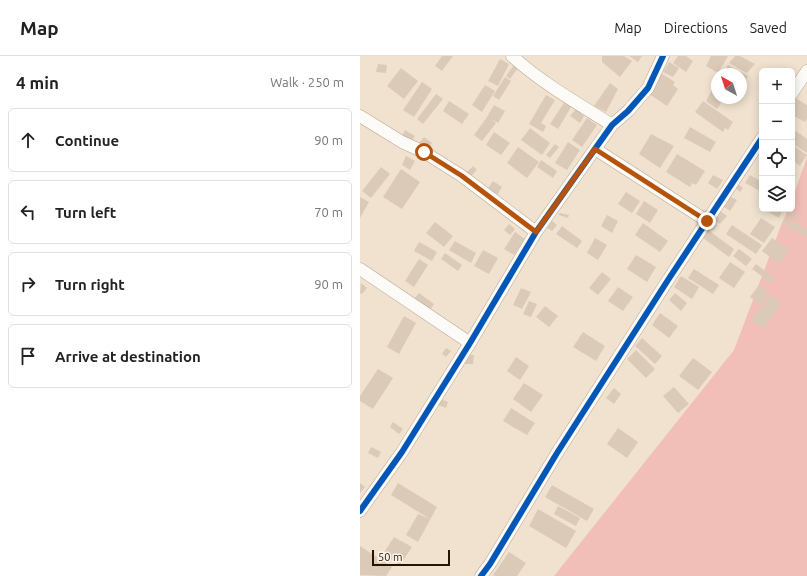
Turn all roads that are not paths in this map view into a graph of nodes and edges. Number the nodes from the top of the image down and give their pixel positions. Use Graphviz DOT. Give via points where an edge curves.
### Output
graph roads {
  1 [pos="512,56"];
  2 [pos="663,56"];
  3 [pos="807,71"];
  4 [pos="795,89"];
  5 [pos="360,116"];
  6 [pos="612,125"];
  7 [pos="761,140"];
  8 [pos="595,149"];
  9 [pos="707,221"];
  10 [pos="536,232"];
  11 [pos="360,269"];
  12 [pos="470,343"];
  13 [pos="360,511"];
  14 [pos="480,576"];
  1 -- 6 [label="street" via="552,88"];
  2 -- 6 [label="street" via="648,88"];
  3 -- 4 [label="street"];
  5 -- 10 [label="street" via="462,176"];
  6 -- 8 [label="street"];
  7 -- 9 [label="street"];
  8 -- 9 [label="street"];
  8 -- 10 [label="street"];
  9 -- 14 [label="street"];
  10 -- 12 [label="street"];
  11 -- 12 [label="street"];
  12 -- 13 [label="street" via="402,452"];
}
